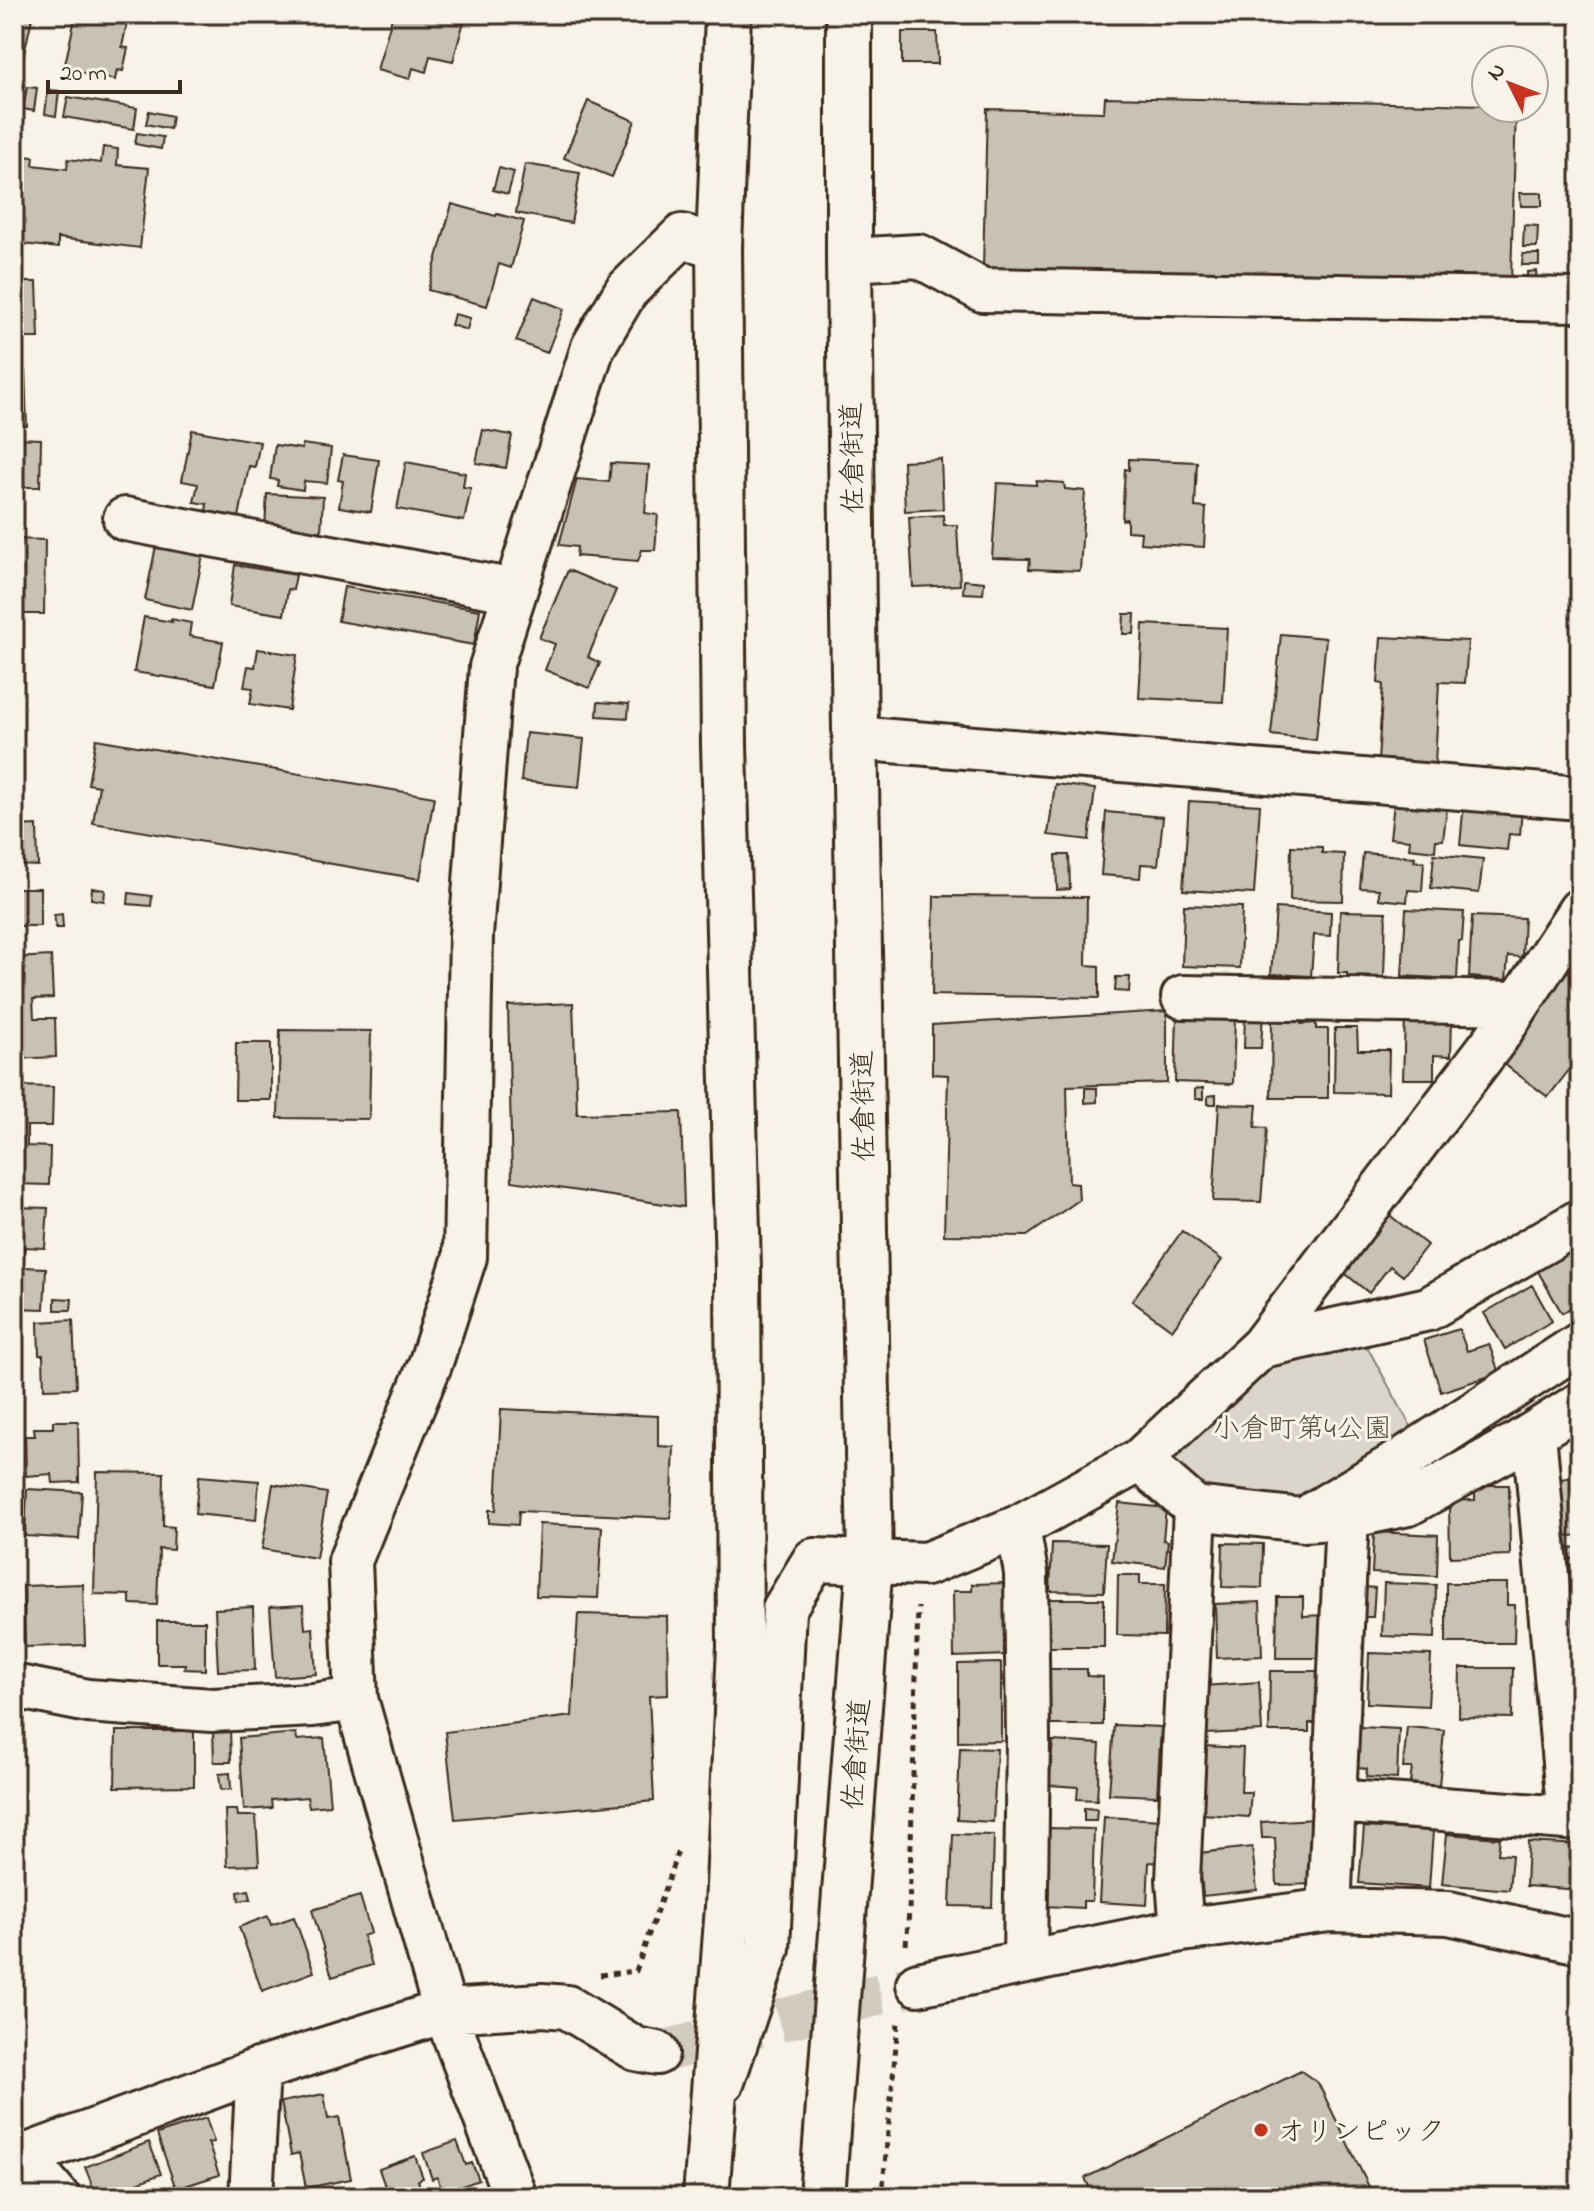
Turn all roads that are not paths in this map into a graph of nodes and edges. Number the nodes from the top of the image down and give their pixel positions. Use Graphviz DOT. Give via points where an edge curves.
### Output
graph roads {
  1 [pos="728,14"];
  2 [pos="849,14"];
  3 [pos="719,247"];
  4 [pos="849,260"];
  5 [pos="1580,300"];
  6 [pos="125,519"];
  7 [pos="515,591"];
  8 [pos="855,738"];
  9 [pos="1580,798"];
  10 [pos="1580,910"];
  11 [pos="1183,997"];
  12 [pos="1519,1003"];
  13 [pos="1580,1221"];
  14 [pos="1580,1344"];
  15 [pos="1262,1346"];
  16 [pos="1580,1404"];
  17 [pos="1534,1433"];
  18 [pos="1140,1460"];
  19 [pos="1195,1508"];
  20 [pos="1347,1517"];
  21 [pos="1303,1520"];
  22 [pos="1018,1527"];
  23 [pos="870,1562"];
  24 [pos="14,1686"];
  25 [pos="356,1699"];
  26 [pos="1334,1801"];
  27 [pos="1574,1818"];
  28 [pos="1329,1910"];
  29 [pos="1182,1930"];
  30 [pos="1580,1942"];
  31 [pos="1025,1962"];
  32 [pos="907,1984"];
  33 [pos="445,2011"];
  34 [pos="657,2053"];
  35 [pos="258,2070"];
  36 [pos="712,2117"];
  37 [pos="19,2159"];
  38 [pos="58,2197"];
  39 [pos="251,2197"];
  40 [pos="515,2197"];
  41 [pos="706,2197"];
  42 [pos="822,2197"];
  1 -- 3 [label="highway"];
  2 -- 4 [label="highway, 佐倉街道"];
  3 -- 7 [label="street" via="682,236 626,291 593,347"];
  3 -- 36 [label="highway" via="740,1646"];
  4 -- 5 [label="street" via="919,256 982,290"];
  4 -- 8 [label="highway, 佐倉街道"];
  6 -- 7 [label="street"];
  7 -- 25 [label="street" via="491,667 471,936 465,1257 431,1362 350,1561"];
  8 -- 9 [label="street"];
  8 -- 23 [label="highway, 佐倉街道"];
  10 -- 12 [label="street"];
  11 -- 12 [label="street"];
  12 -- 15 [label="street"];
  13 -- 15 [label="street" via="1428,1309"];
  14 -- 21 [label="street"];
  15 -- 18 [label="street"];
  16 -- 17 [label="street"];
  17 -- 20 [label="street" via="1408,1504"];
  17 -- 27 [label="street"];
  18 -- 19 [label="street"];
  18 -- 22 [label="street"];
  19 -- 21 [label="street"];
  19 -- 29 [label="street" via="1178,1880"];
  20 -- 21 [label="street"];
  20 -- 26 [label="street"];
  22 -- 23 [label="street" via="926,1564"];
  22 -- 31 [label="street" via="1026,1573"];
  23 -- 36 [label="street" via="814,1560 784,1609 768,1948"];
  23 -- 42 [label="highway, 佐倉街道"];
  24 -- 25 [label="street" via="88,1701 212,1710"];
  25 -- 33 [label="street"];
  26 -- 27 [label="street"];
  26 -- 28 [label="street"];
  28 -- 29 [label="street"];
  28 -- 30 [label="street" via="1449,1913"];
  29 -- 31 [label="street"];
  31 -- 32 [label="street"];
  33 -- 34 [label="street" via="567,2007 636,2049"];
  33 -- 35 [label="street"];
  33 -- 40 [label="street"];
  35 -- 37 [label="street"];
  35 -- 39 [label="street"];
  36 -- 41 [label="highway"];
  37 -- 38 [label="street"];
}
